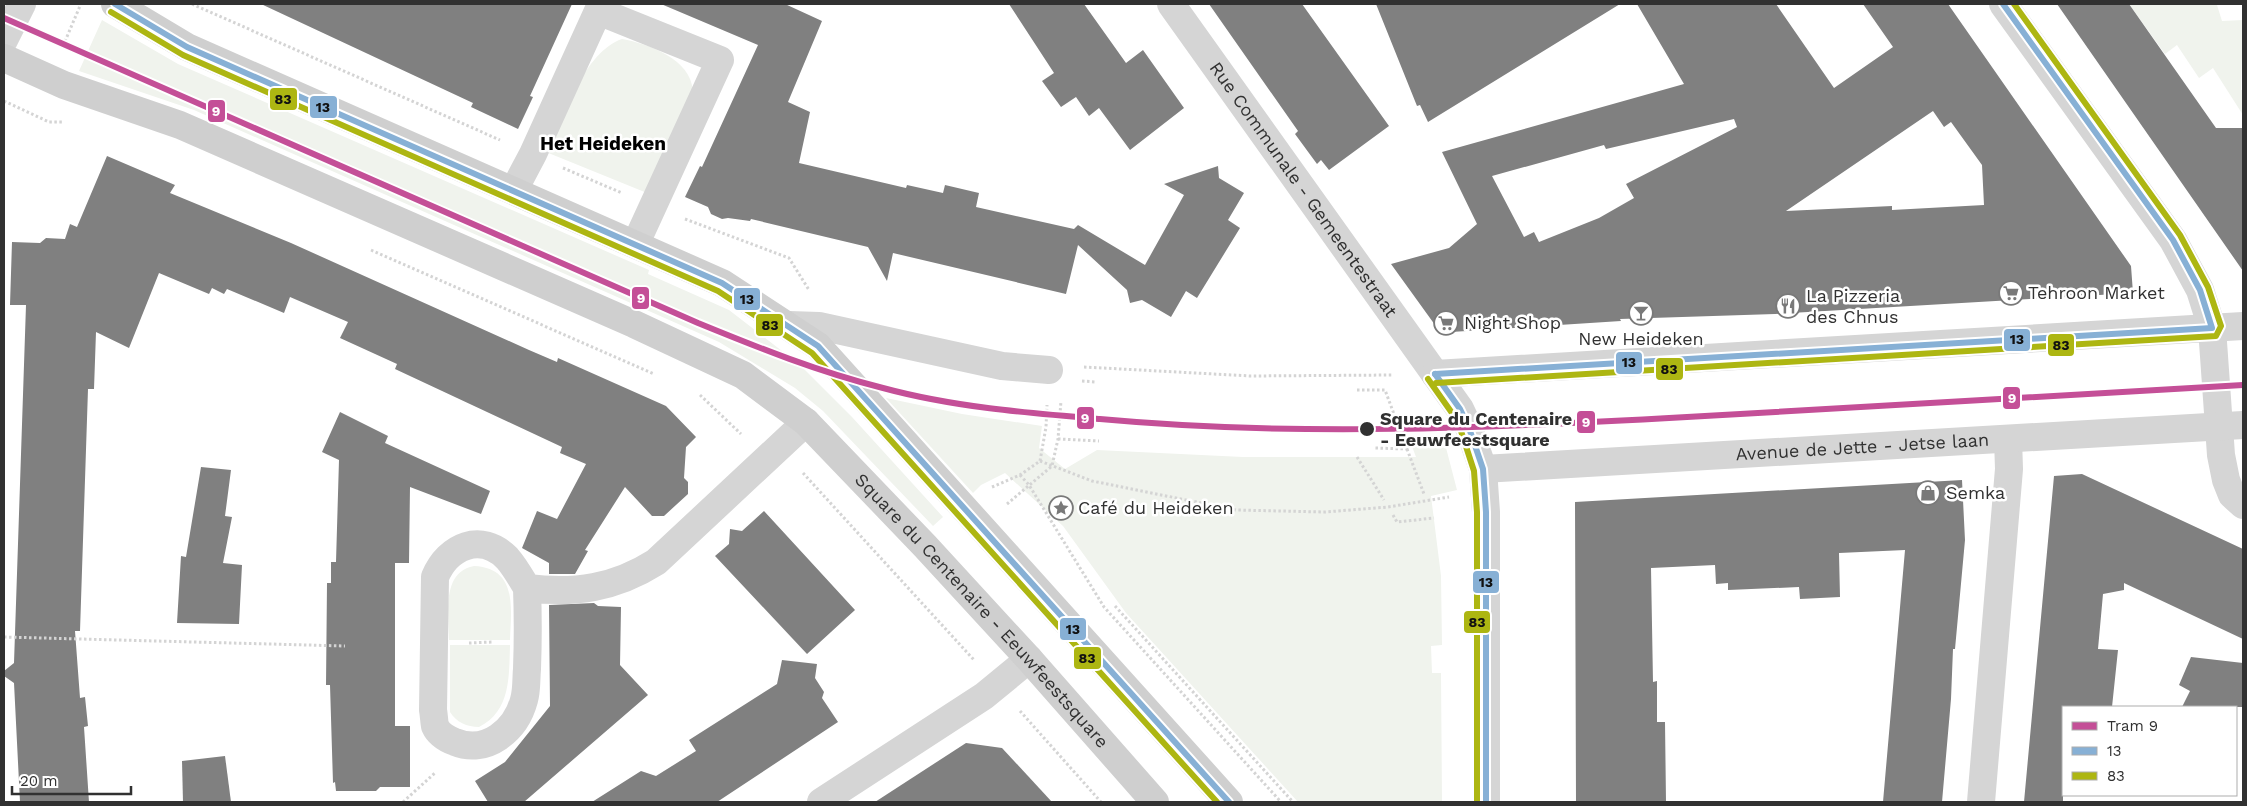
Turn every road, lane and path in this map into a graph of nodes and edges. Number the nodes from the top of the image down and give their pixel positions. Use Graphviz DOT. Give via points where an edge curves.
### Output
graph roads {
  1 [pos="22,4"];
  2 [pos="115,4"];
  3 [pos="192,4"];
  4 [pos="1171,4"];
  5 [pos="2003,4"];
  6 [pos="597,8"];
  7 [pos="4,40"];
  8 [pos="4,58"];
  9 [pos="4,101"];
  10 [pos="65,122"];
  11 [pos="534,154"];
  12 [pos="514,190"];
  13 [pos="652,206"];
  14 [pos="636,243"];
  15 [pos="362,245"];
  16 [pos="789,258"];
  17 [pos="789,325"];
  18 [pos="2243,326"];
  19 [pos="2212,328"];
  20 [pos="1049,370"];
  21 [pos="1435,374"];
  22 [pos="663,378"];
  23 [pos="1080,380"];
  24 [pos="1096,382"];
  25 [pos="1356,390"];
  26 [pos="698,393"];
  27 [pos="1061,398"];
  28 [pos="806,422"];
  29 [pos="2231,426"];
  30 [pos="1058,439"];
  31 [pos="2008,439"];
  32 [pos="1099,441"];
  33 [pos="779,447"];
  34 [pos="1375,448"];
  35 [pos="1407,449"];
  36 [pos="1357,457"];
  37 [pos="1040,461"];
  38 [pos="1052,466"];
  39 [pos="1020,475"];
  40 [pos="1483,478"];
  41 [pos="1029,485"];
  42 [pos="1424,494"];
  43 [pos="1384,500"];
  44 [pos="1007,504"];
  45 [pos="2243,505"];
  46 [pos="965,510"];
  47 [pos="1393,515"];
  48 [pos="1434,518"];
  49 [pos="925,546"];
  50 [pos="894,573"];
  51 [pos="527,588"];
  52 [pos="1115,606"];
  53 [pos="4,637"];
  54 [pos="528,641"];
  55 [pos="434,644"];
  56 [pos="345,646"];
  57 [pos="1029,659"];
  58 [pos="997,685"];
  59 [pos="463,745"];
  60 [pos="1222,800"];
  61 [pos="403,802"];
  62 [pos="821,802"];
  63 [pos="1101,802"];
  64 [pos="1155,802"];
  65 [pos="1281,802"];
  66 [pos="1293,802"];
  67 [pos="1486,802"];
  68 [pos="1981,802"];
  1 -- 7 [label="street"];
  2 -- 12 [label="main road" via="187,46"];
  3 -- 11 [label="path"];
  4 -- 21 [label="street, Rue Communale - Gemeentestraat"];
  5 -- 19 [label="street" via="2172,240 2200,290"];
  6 -- 11 [label="street"];
  6 -- 13 [label="street" via="720,60"];
  8 -- 28 [label="main road, Square du Centenaire - Eeuwfeestsquare" via="64,85 180,125 634,324 743,375"];
  9 -- 10 [label="path" via="49,122"];
  11 -- 12 [label="street"];
  11 -- 13 [label="path"];
  12 -- 14 [label="main road"];
  13 -- 14 [label="street"];
  13 -- 16 [label="path"];
  14 -- 17 [label="main road" via="722,283"];
  15 -- 22 [label="path"];
  17 -- 20 [label="street" via="820,326 1002,366"];
  17 -- 46 [label="main road" via="818,346"];
  18 -- 19 [label="street"];
  19 -- 21 [label="street"];
  19 -- 29 [label="street"];
  20 -- 21 [label="path" via="1064,364 1100,369 1250,376"];
  20 -- 37 [label="path" via="1046,427"];
  21 -- 40 [label="street" via="1460,409"];
  23 -- 24 [label="path"];
  25 -- 35 [label="path" via="1385,390"];
  26 -- 33 [label="path" via="756,448"];
  27 -- 30 [label="path"];
  28 -- 33 [label="street"];
  28 -- 49 [label="main road, Square du Centenaire - Eeuwfeestsquare"];
  29 -- 31 [label="street, Avenue de Jette - Jetse laan"];
  29 -- 45 [label="street" via="2226,480 2232,495"];
  30 -- 32 [label="path"];
  30 -- 38 [label="path"];
  31 -- 40 [label="street, Avenue de Jette - Jetse laan"];
  31 -- 68 [label="street" via="2009,469"];
  33 -- 50 [label="path"];
  33 -- 51 [label="street" via="683,538 640,572 595,588 573,591"];
  34 -- 35 [label="path"];
  35 -- 42 [label="path"];
  36 -- 43 [label="path"];
  37 -- 38 [label="path"];
  37 -- 39 [label="path"];
  38 -- 40 [label="path" via="1092,481 1236,510 1325,512 1388,507"];
  38 -- 41 [label="path"];
  39 -- 41 [label="path"];
  39 -- 46 [label="path" via="993,487"];
  40 -- 67 [label="street"];
  41 -- 44 [label="path"];
  41 -- 65 [label="path" via="1104,606"];
  46 -- 60 [label="main road"];
  47 -- 48 [label="path" via="1397,522"];
  49 -- 50 [label="path"];
  49 -- 57 [label="main road, Square du Centenaire - Eeuwfeestsquare"];
  50 -- 58 [label="path"];
  51 -- 54 [label="street"];
  51 -- 55 [label="street" via="507,558 496,550 482,545 464,545 441,563 435,577"];
  52 -- 66 [label="path"];
  53 -- 56 [label="path"];
  54 -- 55 [label="path"];
  54 -- 59 [label="street" via="524,699 511,725 490,743 477,747"];
  55 -- 59 [label="street" via="433,710 436,726 443,737"];
  57 -- 58 [label="street"];
  57 -- 64 [label="main road, Square du Centenaire - Eeuwfeestsquare"];
  58 -- 62 [label="street"];
  58 -- 63 [label="path"];
  59 -- 61 [label="path"];
}
